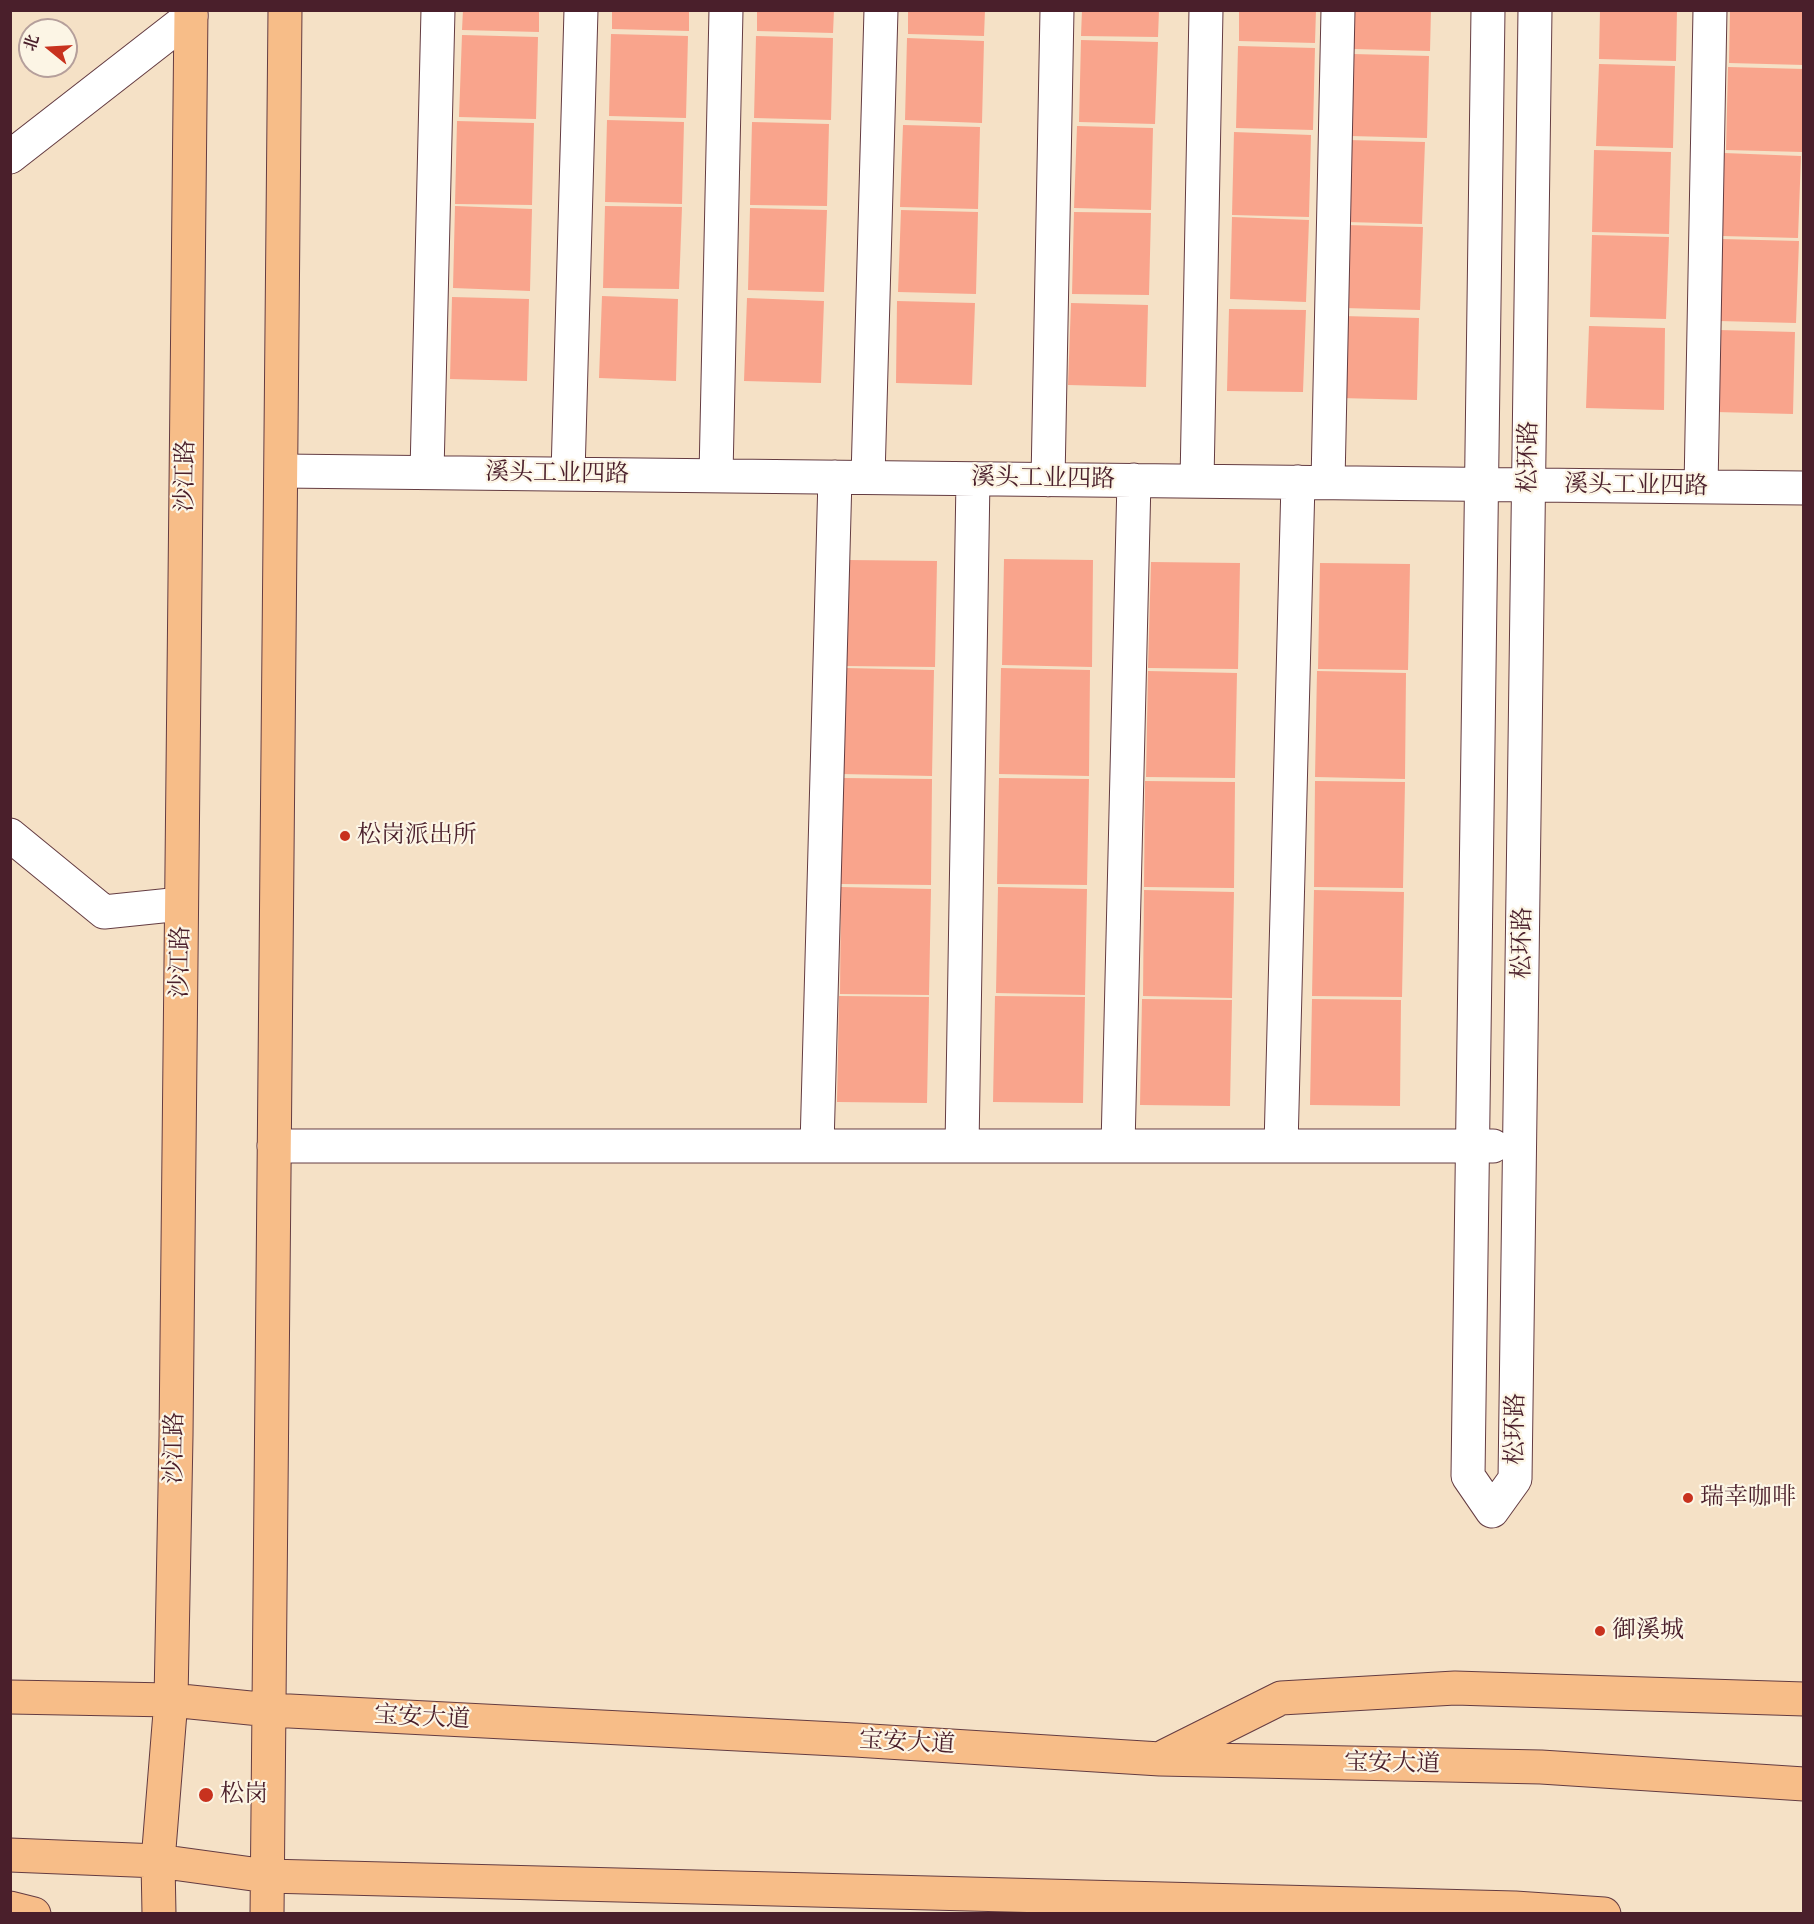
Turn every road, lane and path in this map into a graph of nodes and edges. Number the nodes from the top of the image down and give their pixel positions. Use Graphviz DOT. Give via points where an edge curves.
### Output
graph roads {
  1 [pos="285,10"];
  2 [pos="438,10"];
  3 [pos="581,10"];
  4 [pos="726,10"];
  5 [pos="881,10"];
  6 [pos="1057,10"];
  7 [pos="1206,10"];
  8 [pos="1338,10"];
  9 [pos="1488,10"];
  10 [pos="1535,10"];
  11 [pos="1710,10"];
  12 [pos="191,13"];
  13 [pos="10,157"];
  14 [pos="282,471"];
  15 [pos="427,472"];
  16 [pos="568,474"];
  17 [pos="716,475"];
  18 [pos="835,477"];
  19 [pos="868,477"];
  20 [pos="974,478"];
  21 [pos="1048,480"];
  22 [pos="1134,480"];
  23 [pos="1197,481"];
  24 [pos="1313,482"];
  25 [pos="1482,484"];
  26 [pos="1528,485"];
  27 [pos="1701,487"];
  28 [pos="1803,488"];
  29 [pos="10,836"];
  30 [pos="181,904"];
  31 [pos="274,1146"];
  32 [pos="817,1146"];
  33 [pos="962,1146"];
  34 [pos="1118,1146"];
  35 [pos="1281,1146"];
  36 [pos="1472,1146"];
  37 [pos="1520,1147"];
  38 [pos="10,1697"];
  39 [pos="1803,1699"];
  40 [pos="171,1700"];
  41 [pos="270,1710"];
  42 [pos="1160,1759"];
  43 [pos="1803,1784"];
  44 [pos="10,1854"];
  45 [pos="158,1861"];
  46 [pos="267,1876"];
  47 [pos="10,1908"];
  48 [pos="1521,1911"];
  49 [pos="34,1914"];
  50 [pos="159,1914"];
  51 [pos="267,1914"];
  52 [pos="1604,1914"];
  1 -- 14 [label="main road"];
  2 -- 15 [label="street"];
  3 -- 16 [label="street"];
  4 -- 17 [label="street"];
  5 -- 19 [label="street"];
  6 -- 21 [label="street"];
  7 -- 23 [label="street"];
  8 -- 24 [label="street"];
  9 -- 25 [label="street, 松环路"];
  10 -- 26 [label="street, 松环路"];
  11 -- 27 [label="street"];
  12 -- 13 [label="street"];
  12 -- 30 [label="main road, 沙江路"];
  14 -- 15 [label="street, 溪头工业四路"];
  14 -- 31 [label="main road"];
  15 -- 16 [label="street, 溪头工业四路"];
  16 -- 17 [label="street, 溪头工业四路"];
  17 -- 18 [label="street, 溪头工业四路"];
  18 -- 19 [label="street, 溪头工业四路"];
  18 -- 32 [label="street"];
  19 -- 20 [label="street, 溪头工业四路"];
  20 -- 21 [label="street, 溪头工业四路"];
  20 -- 33 [label="street"];
  21 -- 22 [label="street, 溪头工业四路"];
  22 -- 23 [label="street, 溪头工业四路"];
  22 -- 34 [label="street"];
  23 -- 24 [label="street, 溪头工业四路"];
  24 -- 25 [label="street, 溪头工业四路"];
  24 -- 35 [label="street"];
  25 -- 26 [label="street, 溪头工业四路"];
  25 -- 36 [label="street, 松环路"];
  26 -- 27 [label="street, 溪头工业四路"];
  26 -- 37 [label="street, 松环路"];
  27 -- 28 [label="street, 溪头工业四路"];
  29 -- 30 [label="street" via="104,912"];
  30 -- 40 [label="main road, 沙江路"];
  31 -- 32 [label="street"];
  31 -- 41 [label="main road"];
  32 -- 33 [label="street"];
  33 -- 34 [label="street"];
  34 -- 35 [label="street"];
  35 -- 36 [label="street"];
  36 -- 37 [label="street"];
  36 -- 37 [label="street, 松环路" via="1468,1476 1492,1511 1515,1479"];
  38 -- 40 [label="main road, 宝安大道"];
  39 -- 42 [label="main road" via="1455,1688 1281,1698"];
  40 -- 41 [label="main road, 宝安大道"];
  40 -- 45 [label="main road, 沙江路"];
  41 -- 42 [label="main road, 宝安大道"];
  41 -- 46 [label="main road"];
  42 -- 43 [label="main road, 宝安大道" via="1542,1767"];
  44 -- 45 [label="main road"];
  45 -- 46 [label="main road"];
  45 -- 50 [label="main road, 沙江路"];
  46 -- 48 [label="main road"];
  46 -- 51 [label="main road"];
  47 -- 49 [label="main road"];
  48 -- 52 [label="main road"];
}
